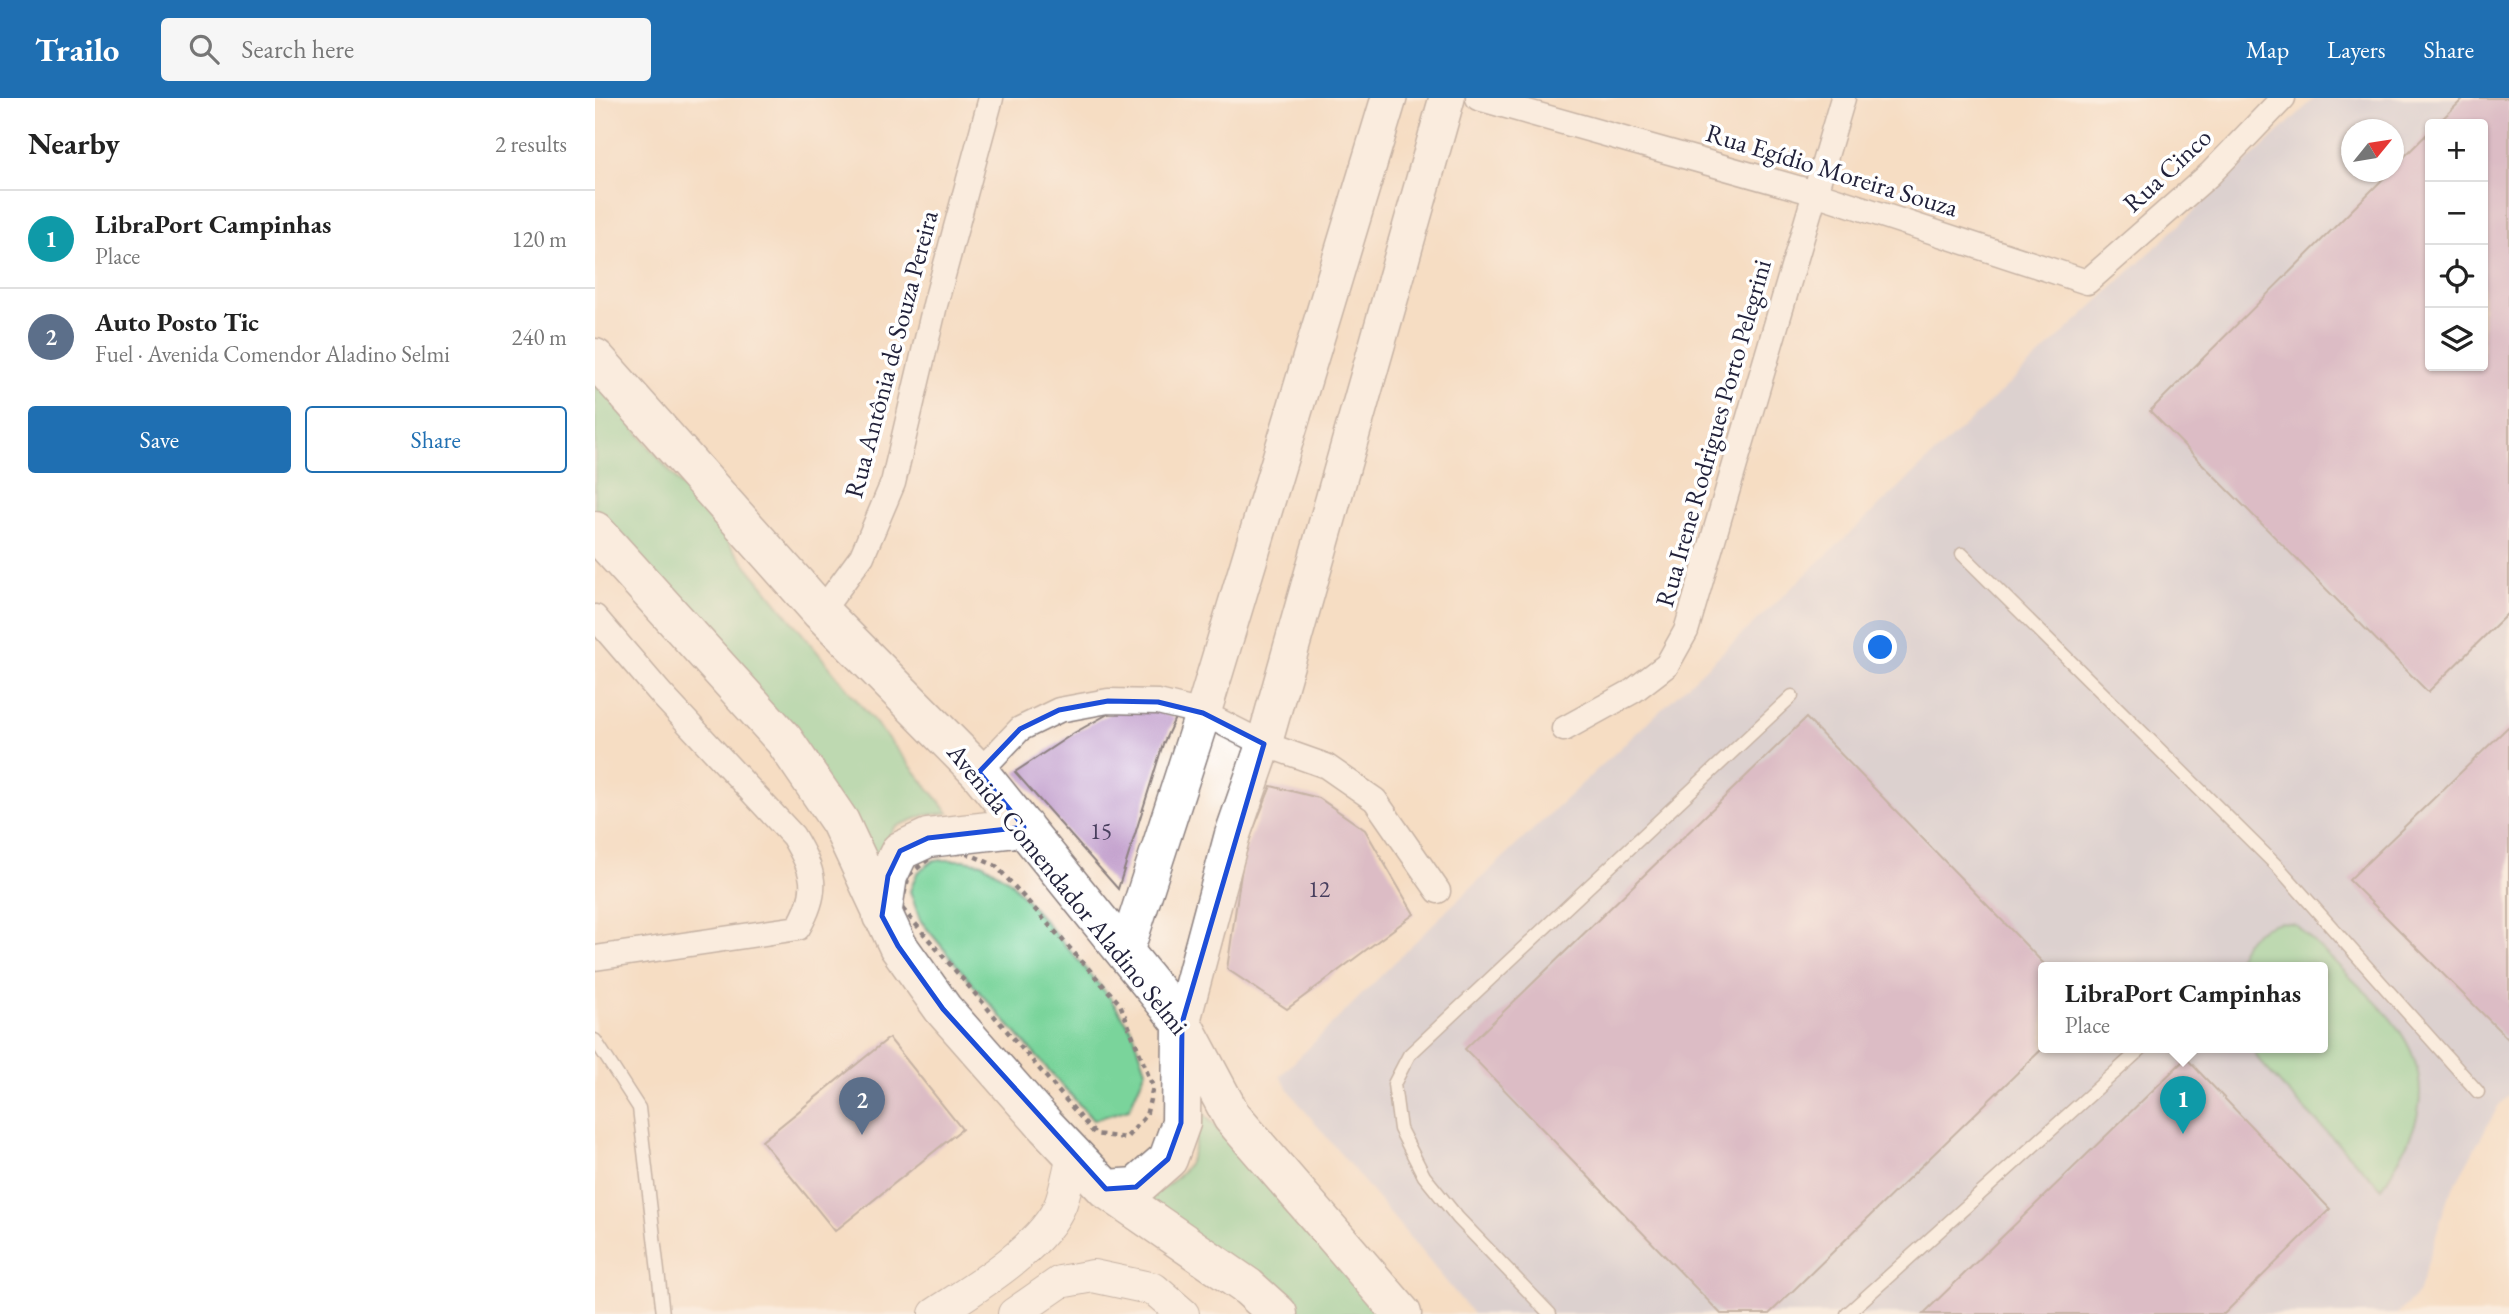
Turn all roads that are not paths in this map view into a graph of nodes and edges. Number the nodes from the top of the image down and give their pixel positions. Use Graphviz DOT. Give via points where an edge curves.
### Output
graph roads {
  1 [pos="991,98"];
  2 [pos="1389,98"];
  3 [pos="1447,98"];
  4 [pos="1478,98"];
  5 [pos="1843,98"];
  6 [pos="2283,98"];
  7 [pos="1815,193"];
  8 [pos="2087,282"];
  9 [pos="595,358"];
  10 [pos="595,531"];
  11 [pos="1962,554"];
  12 [pos="821,612"];
  13 [pos="595,617"];
  14 [pos="1792,696"];
  15 [pos="1203,713"];
  16 [pos="1565,729"];
  17 [pos="1264,744"];
  18 [pos="979,772"];
  19 [pos="1024,827"];
  20 [pos="1437,891"];
  21 [pos="882,916"];
  22 [pos="1125,954"];
  23 [pos="595,958"];
  24 [pos="1182,1023"];
  25 [pos="595,1042"];
  26 [pos="2136,1053"];
  27 [pos="2478,1092"];
  28 [pos="1073,1155"];
  29 [pos="1106,1189"];
  30 [pos="663,1314"];
  31 [pos="935,1314"];
  32 [pos="1014,1314"];
  33 [pos="1183,1314"];
  34 [pos="1278,1314"];
  35 [pos="1402,1314"];
  36 [pos="1550,1314"];
  37 [pos="1847,1314"];
  1 -- 12 [label="street, Rua Antônia de Souza Pereira" via="893,483 862,556"];
  2 -- 15 [label="main road"];
  3 -- 17 [label="main road"];
  4 -- 7 [label="street, Rua Egídio Moreira Souza"];
  5 -- 7 [label="street, Rua Irene Rodrigues Porto Pelegrini"];
  6 -- 8 [label="street, Rua Cinco" via="2210,174"];
  7 -- 8 [label="street, Rua Egídio Moreira Souza"];
  7 -- 16 [label="street, Rua Irene Rodrigues Porto Pelegrini" via="1686,631 1667,665 1633,691"];
  9 -- 12 [label="main road, Avenida Comendador Aladino Selmi"];
  10 -- 21 [label="main road" via="784,740 840,822"];
  11 -- 27 [label="lane" via="2279,868"];
  12 -- 18 [label="main road, Avenida Comendador Aladino Selmi"];
  13 -- 23 [label="street" via="793,836 814,882 810,908 798,928"];
  14 -- 36 [label="lane" via="1409,1055 1394,1084 1400,1129 1424,1176"];
  15 -- 17 [label="street"];
  15 -- 18 [label="street" via="1158,702 1108,701 1059,710 1020,729"];
  15 -- 22 [label="main road"];
  17 -- 20 [label="street" via="1326,766 1375,800"];
  17 -- 24 [label="main road" via="1233,836"];
  18 -- 19 [label="main road, Avenida Comendador Aladino Selmi"];
  19 -- 21 [label="main road" via="928,838 899,850 888,876"];
  19 -- 22 [label="main road, Avenida Comendador Aladino Selmi"];
  21 -- 28 [label="main road" via="943,1009"];
  22 -- 24 [label="main road, Avenida Comendador Aladino Selmi"];
  24 -- 29 [label="main road" via="1181,1123 1168,1159 1136,1187"];
  24 -- 35 [label="main road, Avenida Comendador Aladino Selmi" via="1232,1117"];
  25 -- 30 [label="lane" via="639,1108"];
  26 -- 37 [label="lane"];
  28 -- 29 [label="main road"];
  28 -- 31 [label="street" via="1060,1204 1044,1231 990,1278"];
  29 -- 34 [label="main road" via="1248,1287"];
  32 -- 33 [label="street" via="1060,1282 1093,1276 1154,1289"];
}
